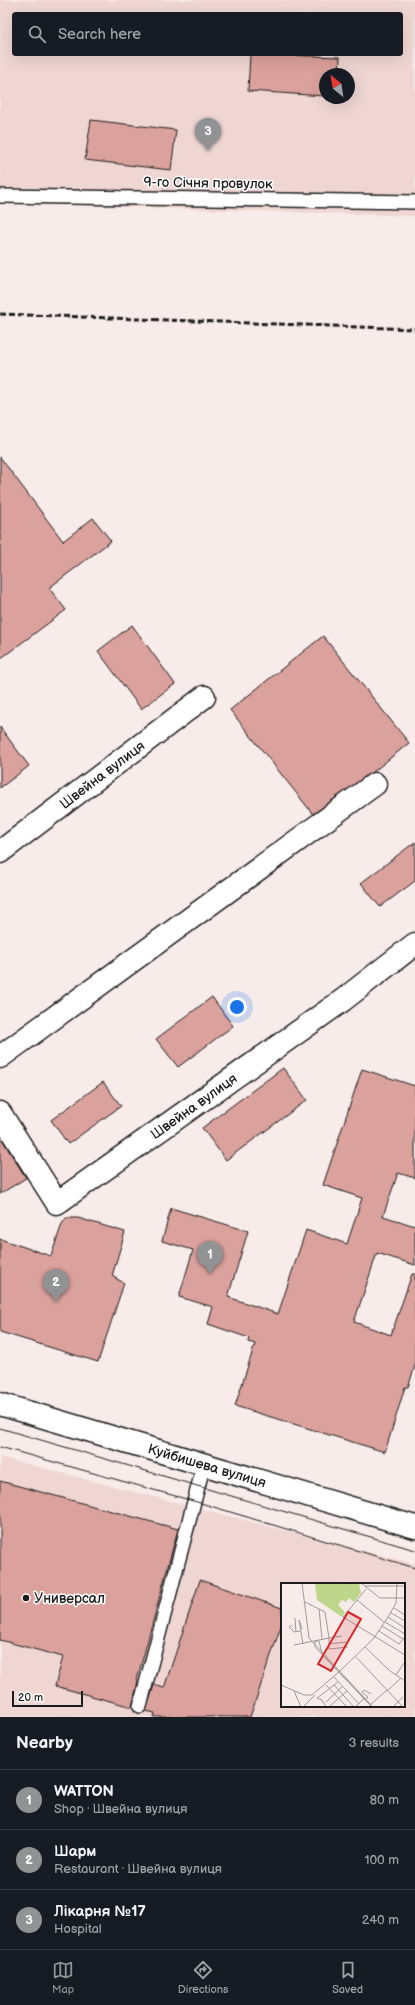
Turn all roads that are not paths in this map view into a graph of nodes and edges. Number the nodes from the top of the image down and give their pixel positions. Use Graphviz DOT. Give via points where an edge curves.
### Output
graph roads {
  1 [pos="0,196"];
  2 [pos="415,202"];
  3 [pos="204,697"];
  4 [pos="375,784"];
  5 [pos="0,852"];
  6 [pos="415,944"];
  7 [pos="0,1057"];
  8 [pos="0,1113"];
  9 [pos="0,1404"];
  10 [pos="204,1464"];
  11 [pos="415,1527"];
  12 [pos="140,1706"];
  1 -- 2 [label="lane, 9-го Січня провулок"];
  3 -- 5 [label="street, Швейна вулиця"];
  4 -- 7 [label="street"];
  6 -- 8 [label="street, Швейна вулиця" via="343,1000 57,1203"];
  9 -- 10 [label="street, Куйбишева вулиця"];
  10 -- 11 [label="street, Куйбишева вулиця"];
  10 -- 12 [label="lane"];
}
